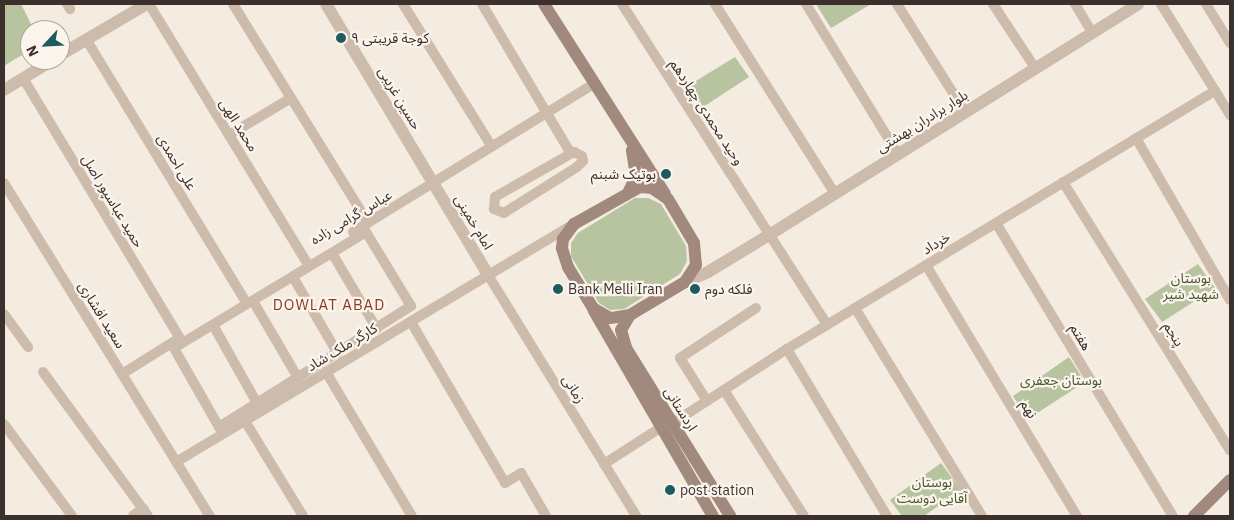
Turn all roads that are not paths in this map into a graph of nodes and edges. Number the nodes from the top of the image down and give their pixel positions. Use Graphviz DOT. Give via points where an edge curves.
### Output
graph roads {
  1 [pos="148,4"];
  2 [pos="233,4"];
  3 [pos="326,4"];
  4 [pos="403,4"];
  5 [pos="482,4"];
  6 [pos="544,4"];
  7 [pos="622,4"];
  8 [pos="715,4"];
  9 [pos="806,4"];
  10 [pos="898,4"];
  11 [pos="993,4"];
  12 [pos="1075,4"];
  13 [pos="1138,4"];
  14 [pos="1161,4"];
  15 [pos="1206,4"];
  16 [pos="1092,32"];
  17 [pos="86,39"];
  18 [pos="1230,43"];
  19 [pos="70,49"];
  20 [pos="1034,68"];
  21 [pos="36,70"];
  22 [pos="23,78"];
  23 [pos="594,84"];
  24 [pos="4,90"];
  25 [pos="1215,90"];
  26 [pos="291,98"];
  27 [pos="549,112"];
  28 [pos="965,112"];
  29 [pos="1230,115"];
  30 [pos="229,135"];
  31 [pos="1136,138"];
  32 [pos="630,140"];
  33 [pos="492,147"];
  34 [pos="571,154"];
  35 [pos="898,154"];
  36 [pos="1064,182"];
  37 [pos="4,183"];
  38 [pos="434,183"];
  39 [pos="630,191"];
  40 [pos="835,194"];
  41 [pos="668,200"];
  42 [pos="996,222"];
  43 [pos="368,223"];
  44 [pos="574,224"];
  45 [pos="769,235"];
  46 [pos="332,253"];
  47 [pos="697,258"];
  48 [pos="306,261"];
  49 [pos="722,264"];
  50 [pos="926,265"];
  51 [pos="488,276"];
  52 [pos="293,277"];
  53 [pos="685,282"];
  54 [pos="249,300"];
  55 [pos="1230,300"];
  56 [pos="593,308"];
  57 [pos="756,308"];
  58 [pos="855,308"];
  59 [pos="4,314"];
  60 [pos="630,315"];
  61 [pos="410,322"];
  62 [pos="213,325"];
  63 [pos="827,325"];
  64 [pos="377,329"];
  65 [pos="180,338"];
  66 [pos="28,347"];
  67 [pos="787,349"];
  68 [pos="338,354"];
  69 [pos="329,367"];
  70 [pos="43,372"];
  71 [pos="122,374"];
  72 [pos="298,378"];
  73 [pos="724,390"];
  74 [pos="707,401"];
  75 [pos="257,403"];
  76 [pos="245,421"];
  77 [pos="4,424"];
  78 [pos="666,425"];
  79 [pos="1230,450"];
  80 [pos="176,462"];
  81 [pos="604,464"];
  82 [pos="1230,480"];
  83 [pos="141,514"];
  84 [pos="72,516"];
  85 [pos="210,516"];
  86 [pos="303,516"];
  87 [pos="412,516"];
  88 [pos="546,516"];
  89 [pos="636,516"];
  90 [pos="713,516"];
  91 [pos="730,516"];
  92 [pos="804,516"];
  93 [pos="887,516"];
  94 [pos="982,516"];
  95 [pos="1077,516"];
  96 [pos="1173,516"];
  97 [pos="1194,516"];
  1 -- 17 [label="street"];
  1 -- 30 [label="street, محمد الهی"];
  2 -- 26 [label="street"];
  3 -- 38 [label="street, حسین غریبی"];
  4 -- 33 [label="street"];
  5 -- 27 [label="street"];
  6 -- 23 [label="main road"];
  7 -- 45 [label="street, وحید محمدی چهاردهم"];
  8 -- 40 [label="street"];
  9 -- 35 [label="street"];
  10 -- 28 [label="street"];
  11 -- 20 [label="street"];
  12 -- 16 [label="street"];
  13 -- 16 [label="street, بلوار برادران بهشتی"];
  14 -- 25 [label="street"];
  15 -- 18 [label="street"];
  16 -- 20 [label="street, بلوار برادران بهشتی"];
  17 -- 19 [label="street"];
  17 -- 54 [label="street, علی احمدی"];
  20 -- 28 [label="street, بلوار برادران بهشتی"];
  21 -- 22 [label="street"];
  22 -- 24 [label="street"];
  22 -- 65 [label="street, حمید عباسپور اصل"];
  23 -- 27 [label="street, عباس گرامی زاده"];
  23 -- 32 [label="main road"];
  25 -- 29 [label="street"];
  25 -- 31 [label="street, خرداد"];
  26 -- 30 [label="street"];
  26 -- 43 [label="street"];
  27 -- 33 [label="street, عباس گرامی زاده"];
  27 -- 34 [label="street"];
  28 -- 35 [label="street, بلوار برادران بهشتی"];
  30 -- 48 [label="street, محمد الهی"];
  31 -- 36 [label="street, خرداد"];
  31 -- 55 [label="street"];
  32 -- 39 [label="main road" via="636,168"];
  32 -- 41 [label="main road"];
  33 -- 38 [label="street, عباس گرامی زاده"];
  34 -- 34 [label="street" via="495,197 494,209 504,213 577,168 583,161 582,156 578,152"];
  35 -- 40 [label="street, بلوار برادران بهشتی"];
  36 -- 42 [label="street, خرداد"];
  36 -- 79 [label="street, پنجم"];
  37 -- 71 [label="street, سعید افشاری"];
  38 -- 43 [label="street, عباس گرامی زاده"];
  38 -- 51 [label="street, امام خمینی"];
  39 -- 41 [label="main road" via="652,188"];
  39 -- 44 [label="main road"];
  40 -- 45 [label="street, بلوار برادران بهشتی"];
  41 -- 47 [label="main road" via="694,243"];
  42 -- 50 [label="street, خرداد"];
  42 -- 96 [label="street, هفتم"];
  43 -- 48 [label="street, عباس گرامی زاده"];
  44 -- 51 [label="street, کارگر ملک شاد"];
  44 -- 56 [label="main road" via="563,239 564,258"];
  45 -- 49 [label="street, بلوار برادران بهشتی"];
  45 -- 63 [label="street, وحید محمدی چهاردهم"];
  46 -- 52 [label="street"];
  46 -- 64 [label="street"];
  46 -- 64 [label="street" via="366,232 411,306"];
  47 -- 49 [label="street"];
  47 -- 53 [label="main road" via="692,275"];
  48 -- 54 [label="street, عباس گرامی زاده"];
  49 -- 53 [label="street, بلوار برادران بهشتی"];
  50 -- 58 [label="street, خرداد"];
  50 -- 95 [label="street, نهم"];
  51 -- 61 [label="street, کارگر ملک شاد"];
  51 -- 81 [label="street, زمانی"];
  52 -- 54 [label="street"];
  52 -- 68 [label="street"];
  53 -- 60 [label="main road"];
  54 -- 62 [label="street"];
  54 -- 65 [label="street, عباس گرامی زاده"];
  54 -- 72 [label="street, علی احمدی"];
  56 -- 60 [label="main road" via="610,318"];
  56 -- 78 [label="main road, اردستانی"];
  57 -- 74 [label="street" via="680,358"];
  58 -- 63 [label="street, خرداد"];
  58 -- 94 [label="street"];
  59 -- 66 [label="street"];
  60 -- 78 [label="main road, اردستانی" via="621,330 626,348"];
  61 -- 69 [label="street, کارگر ملک شاد"];
  61 -- 88 [label="street" via="505,483 521,473"];
  62 -- 75 [label="street"];
  62 -- 75 [label="street" via="174,348 219,426"];
  63 -- 67 [label="street, خرداد"];
  64 -- 68 [label="street"];
  65 -- 71 [label="street, عباس گرامی زاده"];
  67 -- 73 [label="street, خرداد"];
  67 -- 93 [label="street"];
  68 -- 69 [label="street"];
  69 -- 72 [label="street"];
  69 -- 76 [label="street, کارگر ملک شاد"];
  69 -- 87 [label="street"];
  70 -- 83 [label="street"];
  71 -- 80 [label="street, سعید افشاری"];
  72 -- 75 [label="street"];
  73 -- 74 [label="street, خرداد"];
  73 -- 92 [label="street"];
  74 -- 78 [label="street, خرداد"];
  76 -- 80 [label="street, کارگر ملک شاد"];
  76 -- 86 [label="street"];
  77 -- 84 [label="street"];
  78 -- 81 [label="street, خرداد"];
  78 -- 90 [label="main road, اردستانی"];
  78 -- 91 [label="main road, اردستانی"];
  80 -- 85 [label="street, سعید افشاری"];
  81 -- 89 [label="street, زمانی"];
  82 -- 97 [label="main road"];
}
